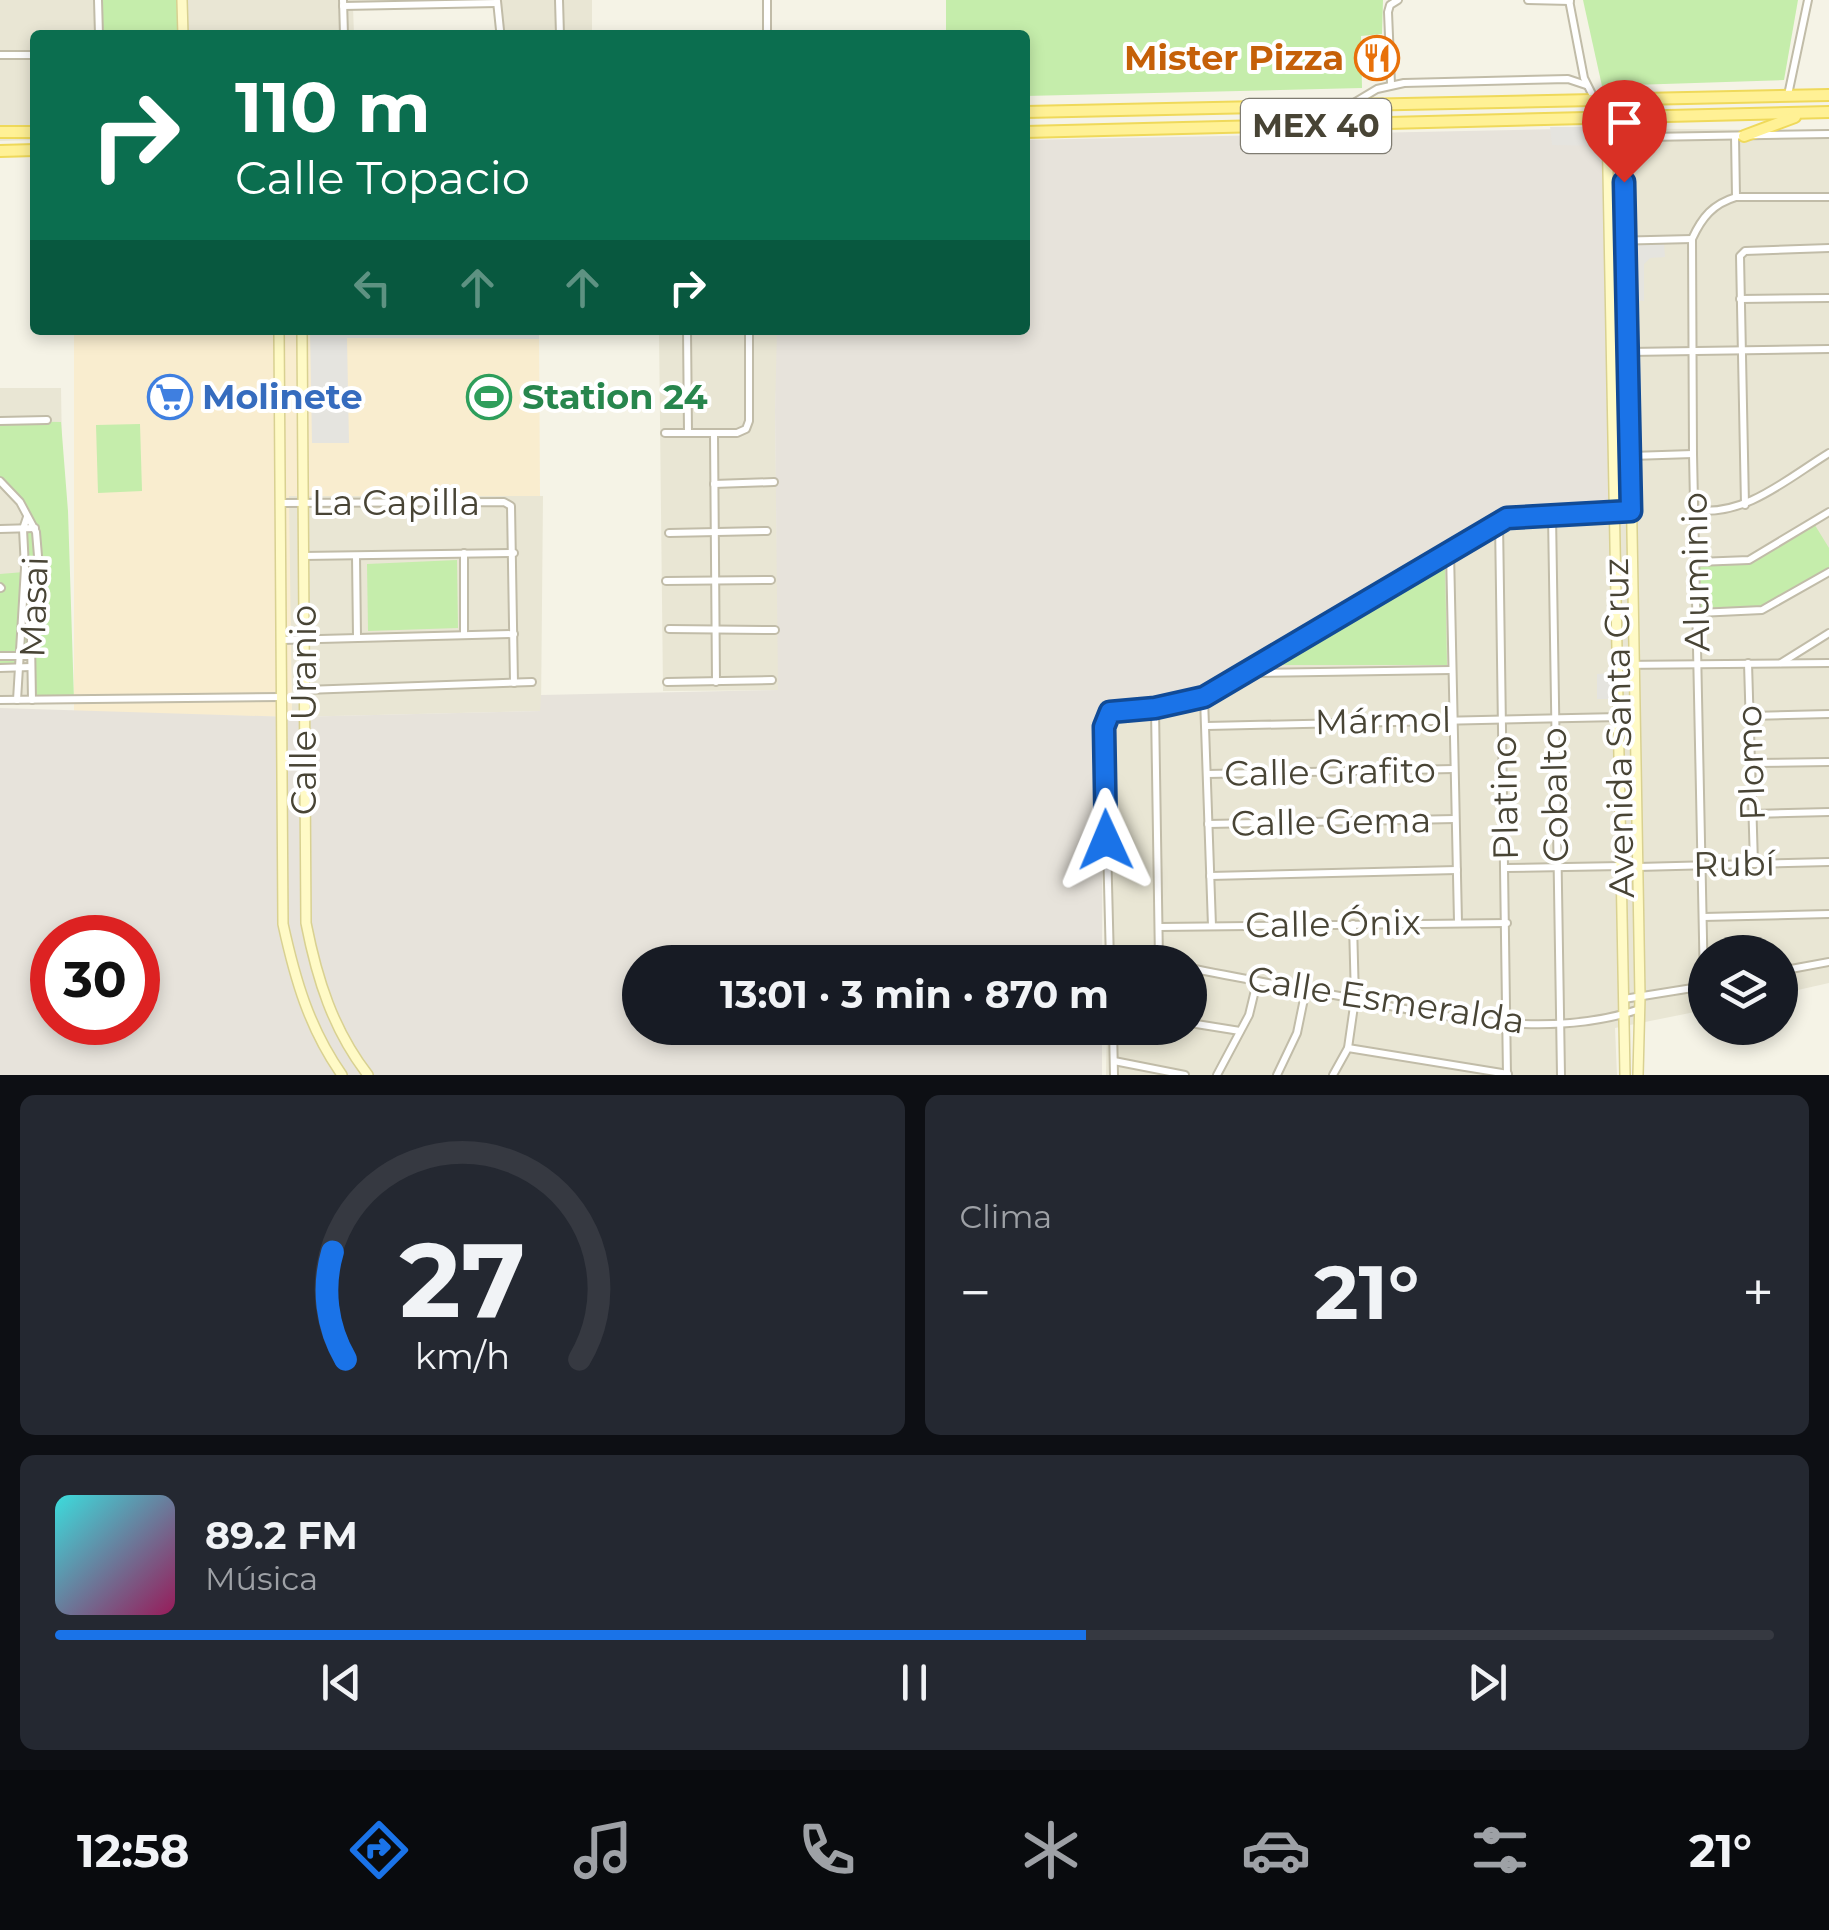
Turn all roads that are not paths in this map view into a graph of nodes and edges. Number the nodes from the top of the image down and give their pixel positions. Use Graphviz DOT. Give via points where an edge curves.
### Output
graph roads {
  1 [pos="98,0"];
  2 [pos="182,0"];
  3 [pos="559,0"];
  4 [pos="766,0"];
  5 [pos="1528,0"];
  6 [pos="1569,0"];
  7 [pos="1808,0"];
  8 [pos="498,2"];
  9 [pos="343,3"];
  10 [pos="1394,3"];
  11 [pos="99,30"];
  12 [pos="184,30"];
  13 [pos="344,30"];
  14 [pos="500,30"];
  15 [pos="560,30"];
  16 [pos="767,30"];
  17 [pos="30,54"];
  18 [pos="0,55"];
  19 [pos="1581,65"];
  20 [pos="1568,80"];
  21 [pos="1391,84"];
  22 [pos="1586,85"];
  23 [pos="1788,95"];
  24 [pos="1829,95"];
  25 [pos="1596,100"];
  26 [pos="1614,100"];
  27 [pos="1346,107"];
  28 [pos="1201,110"];
  29 [pos="1030,112"];
  30 [pos="1806,112"];
  31 [pos="1829,112"];
  32 [pos="1622,118"];
  33 [pos="1606,119"];
  34 [pos="1201,128"];
  35 [pos="0,132"];
  36 [pos="30,132"];
  37 [pos="1030,132"];
  38 [pos="1829,134"];
  39 [pos="1740,136"];
  40 [pos="1648,138"];
  41 [pos="30,150"];
  42 [pos="0,151"];
  43 [pos="1623,154"];
  44 [pos="1736,197"];
  45 [pos="1829,197"];
  46 [pos="1692,239"];
  47 [pos="1627,240"];
  48 [pos="1610,241"];
  49 [pos="1829,248"];
  50 [pos="1829,298"];
  51 [pos="1740,299"];
  52 [pos="279,335"];
  53 [pos="302,335"];
  54 [pos="688,335"];
  55 [pos="749,335"];
  56 [pos="1829,348"];
  57 [pos="1742,349"];
  58 [pos="1692,350"];
  59 [pos="1628,352"];
  60 [pos="0,420"];
  61 [pos="47,420"];
  62 [pos="688,433"];
  63 [pos="665,434"];
  64 [pos="714,434"];
  65 [pos="1693,454"];
  66 [pos="1631,456"];
  67 [pos="1828,457"];
  68 [pos="0,481"];
  69 [pos="774,482"];
  70 [pos="714,484"];
  71 [pos="281,503"];
  72 [pos="303,503"];
  73 [pos="1745,504"];
  74 [pos="1695,510"];
  75 [pos="1614,511"];
  76 [pos="1631,511"];
  77 [pos="1829,512"];
  78 [pos="1552,515"];
  79 [pos="28,516"];
  80 [pos="1498,522"];
  81 [pos="0,528"];
  82 [pos="35,528"];
  83 [pos="24,529"];
  84 [pos="767,531"];
  85 [pos="714,532"];
  86 [pos="669,533"];
  87 [pos="1450,549"];
  88 [pos="464,553"];
  89 [pos="514,553"];
  90 [pos="303,556"];
  91 [pos="356,556"];
  92 [pos="1697,562"];
  93 [pos="1829,572"];
  94 [pos="24,573"];
  95 [pos="36,573"];
  96 [pos="714,580"];
  97 [pos="771,580"];
  98 [pos="666,581"];
  99 [pos="1698,614"];
  100 [pos="669,629"];
  101 [pos="715,630"];
  102 [pos="774,630"];
  103 [pos="1829,633"];
  104 [pos="464,634"];
  105 [pos="514,634"];
  106 [pos="356,636"];
  107 [pos="304,639"];
  108 [pos="282,640"];
  109 [pos="0,656"];
  110 [pos="18,656"];
  111 [pos="30,656"];
  112 [pos="1748,662"];
  113 [pos="1698,663"];
  114 [pos="1780,664"];
  115 [pos="1829,664"];
  116 [pos="1619,665"];
  117 [pos="1634,666"];
  118 [pos="18,667"];
  119 [pos="31,667"];
  120 [pos="0,668"];
  121 [pos="1451,670"];
  122 [pos="1246,673"];
  123 [pos="772,680"];
  124 [pos="514,682"];
  125 [pos="532,682"];
  126 [pos="667,682"];
  127 [pos="716,682"];
  128 [pos="304,690"];
  129 [pos="283,697"];
  130 [pos="1204,697"];
  131 [pos="0,700"];
  132 [pos="17,700"];
  133 [pos="32,700"];
  134 [pos="1155,708"];
  135 [pos="1829,714"];
  136 [pos="1750,716"];
  137 [pos="1620,717"];
  138 [pos="1503,718"];
  139 [pos="1553,718"];
  140 [pos="1454,720"];
  141 [pos="1207,726"];
  142 [pos="1829,762"];
  143 [pos="1752,763"];
  144 [pos="1454,769"];
  145 [pos="1207,774"];
  146 [pos="1829,812"];
  147 [pos="1752,814"];
  148 [pos="1454,820"];
  149 [pos="1208,824"];
  150 [pos="1829,862"];
  151 [pos="1703,864"];
  152 [pos="1754,864"];
  153 [pos="1622,866"];
  154 [pos="1638,867"];
  155 [pos="1506,868"];
  156 [pos="1557,868"];
  157 [pos="1457,870"];
  158 [pos="1210,876"];
  159 [pos="1829,914"];
  160 [pos="1703,917"];
  161 [pos="1458,922"];
  162 [pos="1507,923"];
  163 [pos="1354,924"];
  164 [pos="1212,926"];
  165 [pos="1159,928"];
  166 [pos="1704,935"];
  167 [pos="1109,945"];
  168 [pos="1160,945"];
  169 [pos="314,960"];
  170 [pos="1829,962"];
  171 [pos="293,968"];
  172 [pos="1798,968"];
  173 [pos="1207,972"];
  174 [pos="1257,982"];
  175 [pos="1306,989"];
  176 [pos="1688,989"];
  177 [pos="1640,996"];
  178 [pos="1355,999"];
  179 [pos="1624,999"];
  180 [pos="1640,1009"];
  181 [pos="1624,1014"];
  182 [pos="1509,1023"];
  183 [pos="1560,1023"];
  184 [pos="1207,1026"];
  185 [pos="1240,1031"];
  186 [pos="1114,1045"];
  187 [pos="1348,1048"];
  188 [pos="1114,1061"];
  189 [pos="342,1075"];
  190 [pos="368,1075"];
  191 [pos="1114,1075"];
  192 [pos="1185,1075"];
  193 [pos="1217,1075"];
  194 [pos="1276,1075"];
  195 [pos="1333,1075"];
  196 [pos="1508,1075"];
  197 [pos="1561,1075"];
  198 [pos="1631,1075"];
  1 -- 11 [label="street"];
  2 -- 12 [label="street"];
  3 -- 15 [label="street"];
  4 -- 16 [label="street"];
  5 -- 6 [label="street"];
  6 -- 19 [label="street"];
  7 -- 23 [label="street"];
  8 -- 9 [label="street"];
  8 -- 14 [label="street"];
  9 -- 13 [label="street"];
  10 -- 21 [label="street"];
  17 -- 18 [label="street"];
  19 -- 20 [label="street"];
  19 -- 22 [label="street"];
  20 -- 21 [label="street"];
  20 -- 22 [label="street"];
  21 -- 27 [label="street"];
  22 -- 25 [label="street"];
  23 -- 24 [label="main road, MEX 40"];
  23 -- 26 [label="main road, MEX 40"];
  25 -- 26 [label="main road, MEX 40"];
  25 -- 27 [label="main road, MEX 40"];
  26 -- 32 [label="street, Avenida Santa Cruz"];
  26 -- 33 [label="street, Avenida Santa Cruz"];
  27 -- 28 [label="main road, MEX 40"];
  28 -- 29 [label="main road, MEX 40"];
  28 -- 34 [label="main road"];
  30 -- 31 [label="main road, MEX 40"];
  30 -- 32 [label="main road, MEX 40"];
  30 -- 39 [label="main road"];
  32 -- 33 [label="main road, MEX 40"];
  32 -- 40 [label="street"];
  32 -- 43 [label="street, Avenida Santa Cruz"];
  33 -- 34 [label="main road, MEX 40"];
  33 -- 48 [label="street, Avenida Santa Cruz"];
  34 -- 37 [label="main road, MEX 40"];
  35 -- 36 [label="main road"];
  38 -- 39 [label="street"];
  39 -- 40 [label="street"];
  39 -- 44 [label="street"];
  40 -- 43 [label="street" via="1634,141"];
  41 -- 42 [label="main road"];
  43 -- 47 [label="street, Avenida Santa Cruz"];
  44 -- 45 [label="street"];
  44 -- 46 [label="street" via="1714,206"];
  46 -- 47 [label="street"];
  46 -- 58 [label="street, Aluminio"];
  47 -- 48 [label="street"];
  47 -- 59 [label="street, Avenida Santa Cruz"];
  48 -- 75 [label="street, Avenida Santa Cruz"];
  49 -- 51 [label="street" via="1745,251"];
  50 -- 51 [label="street"];
  51 -- 57 [label="street"];
  52 -- 71 [label="street, Calle Uranio"];
  53 -- 72 [label="street, Calle Uranio"];
  54 -- 62 [label="street"];
  55 -- 64 [label="street" via="749,421 738,434"];
  56 -- 57 [label="street"];
  57 -- 58 [label="street"];
  57 -- 73 [label="street"];
  58 -- 59 [label="street"];
  58 -- 65 [label="street, Aluminio"];
  59 -- 66 [label="street, Avenida Santa Cruz"];
  60 -- 61 [label="street"];
  62 -- 63 [label="street"];
  62 -- 64 [label="street"];
  64 -- 70 [label="street"];
  65 -- 66 [label="street"];
  65 -- 74 [label="street, Aluminio"];
  66 -- 76 [label="street, Avenida Santa Cruz"];
  67 -- 73 [label="street"];
  68 -- 79 [label="street, Masai"];
  69 -- 70 [label="street"];
  70 -- 85 [label="street"];
  71 -- 72 [label="street, La Capilla"];
  71 -- 108 [label="street, Calle Uranio"];
  72 -- 89 [label="street, La Capilla" via="504,502 511,506"];
  72 -- 90 [label="street, Calle Uranio"];
  73 -- 74 [label="street" via="1715,513"];
  74 -- 92 [label="street, Aluminio"];
  75 -- 76 [label="street"];
  75 -- 78 [label="street"];
  75 -- 116 [label="street, Avenida Santa Cruz"];
  76 -- 117 [label="street, Avenida Santa Cruz"];
  77 -- 92 [label="street" via="1749,560"];
  78 -- 80 [label="street"];
  78 -- 139 [label="street, Cobalto"];
  79 -- 82 [label="street, Masai"];
  79 -- 83 [label="street, Masai"];
  80 -- 87 [label="street"];
  80 -- 138 [label="street, Platino"];
  81 -- 83 [label="street"];
  82 -- 83 [label="street"];
  82 -- 95 [label="street, Masai"];
  83 -- 94 [label="street, Masai"];
  84 -- 85 [label="street"];
  85 -- 86 [label="street"];
  85 -- 96 [label="street"];
  87 -- 121 [label="street"];
  87 -- 122 [label="street"];
  88 -- 89 [label="street"];
  88 -- 91 [label="street"];
  88 -- 104 [label="street"];
  89 -- 105 [label="street"];
  90 -- 91 [label="street"];
  90 -- 107 [label="street, Calle Uranio"];
  91 -- 106 [label="street"];
  92 -- 99 [label="street, Aluminio"];
  93 -- 99 [label="street" via="1762,610"];
  94 -- 95 [label="street"];
  94 -- 110 [label="street, Masai"];
  95 -- 111 [label="street, Masai"];
  96 -- 97 [label="street"];
  96 -- 98 [label="street"];
  96 -- 101 [label="street"];
  99 -- 113 [label="street, Aluminio"];
  100 -- 101 [label="street"];
  101 -- 102 [label="street"];
  101 -- 127 [label="street"];
  103 -- 114 [label="street"];
  104 -- 105 [label="street"];
  104 -- 106 [label="street"];
  105 -- 124 [label="street"];
  106 -- 107 [label="street"];
  107 -- 108 [label="street"];
  107 -- 128 [label="street, Calle Uranio"];
  108 -- 129 [label="street, Calle Uranio"];
  109 -- 110 [label="street"];
  110 -- 111 [label="street"];
  110 -- 118 [label="street, Masai"];
  111 -- 119 [label="street, Masai"];
  112 -- 113 [label="street"];
  112 -- 114 [label="street"];
  112 -- 136 [label="street, Plomo"];
  113 -- 117 [label="street"];
  113 -- 151 [label="street, Aluminio"];
  114 -- 115 [label="street"];
  116 -- 117 [label="street"];
  116 -- 137 [label="street, Avenida Santa Cruz"];
  117 -- 154 [label="street, Avenida Santa Cruz"];
  118 -- 119 [label="street"];
  118 -- 120 [label="street"];
  118 -- 132 [label="street, Masai"];
  119 -- 133 [label="street, Masai"];
  121 -- 122 [label="street"];
  121 -- 140 [label="street"];
  122 -- 130 [label="street"];
  123 -- 127 [label="street"];
  124 -- 125 [label="street"];
  124 -- 128 [label="street"];
  126 -- 127 [label="street"];
  128 -- 169 [label="street, Calle Uranio" via="305,896"];
  129 -- 133 [label="street"];
  129 -- 171 [label="street, Calle Uranio" via="283,924"];
  130 -- 134 [label="street"];
  130 -- 141 [label="street"];
  131 -- 132 [label="street"];
  132 -- 133 [label="street"];
  134 -- 165 [label="street"];
  134 -- 167 [label="street" via="1106,716"];
  135 -- 136 [label="street"];
  136 -- 143 [label="street, Plomo"];
  137 -- 139 [label="street, Mármol"];
  137 -- 153 [label="street, Avenida Santa Cruz"];
  138 -- 139 [label="street, Mármol"];
  138 -- 140 [label="street, Mármol"];
  138 -- 155 [label="street, Platino"];
  139 -- 156 [label="street, Cobalto"];
  140 -- 141 [label="street, Mármol"];
  140 -- 144 [label="street"];
  141 -- 145 [label="street"];
  142 -- 143 [label="street"];
  143 -- 147 [label="street, Plomo"];
  144 -- 145 [label="street, Calle Grafito"];
  144 -- 148 [label="street"];
  145 -- 149 [label="street"];
  146 -- 147 [label="street"];
  147 -- 152 [label="street, Plomo"];
  148 -- 149 [label="street, Calle Gema"];
  148 -- 157 [label="street"];
  149 -- 158 [label="street"];
  150 -- 152 [label="street, Rubí"];
  151 -- 152 [label="street, Rubí"];
  151 -- 154 [label="street, Rubí"];
  151 -- 160 [label="street, Aluminio"];
  153 -- 156 [label="street"];
  153 -- 179 [label="street, Avenida Santa Cruz"];
  154 -- 177 [label="street, Avenida Santa Cruz"];
  155 -- 156 [label="street"];
  155 -- 162 [label="street, Platino"];
  156 -- 183 [label="street, Cobalto"];
  157 -- 158 [label="street"];
  157 -- 161 [label="street"];
  158 -- 164 [label="street"];
  159 -- 160 [label="street"];
  160 -- 166 [label="street, Aluminio"];
  161 -- 162 [label="street, Calle Ónix"];
  161 -- 163 [label="street, Calle Ónix"];
  162 -- 182 [label="street, Platino"];
  163 -- 164 [label="street, Calle Ónix"];
  163 -- 178 [label="street"];
  164 -- 165 [label="street, Calle Ónix"];
  165 -- 168 [label="street"];
  169 -- 171 [label="street"];
  169 -- 190 [label="street, Calle Uranio" via="342,1037"];
  170 -- 172 [label="street"];
  171 -- 189 [label="street, Calle Uranio" via="309,1018"];
  173 -- 174 [label="street, Calle Esmeralda"];
  174 -- 175 [label="street, Calle Esmeralda"];
  174 -- 185 [label="street"];
  175 -- 178 [label="street, Calle Esmeralda"];
  175 -- 194 [label="street" via="1297,1033"];
  176 -- 177 [label="street"];
  177 -- 179 [label="street"];
  177 -- 180 [label="street, Avenida Santa Cruz"];
  178 -- 182 [label="street, Calle Esmeralda"];
  178 -- 187 [label="street"];
  179 -- 181 [label="street, Avenida Santa Cruz"];
  180 -- 181 [label="street, Calle Esmeralda"];
  180 -- 198 [label="street, Avenida Santa Cruz" via="1639,1063"];
  181 -- 183 [label="street, Calle Esmeralda"];
  181 -- 198 [label="street, Avenida Santa Cruz"];
  182 -- 183 [label="street, Calle Esmeralda"];
  182 -- 196 [label="street, Platino"];
  183 -- 197 [label="street, Cobalto"];
  184 -- 185 [label="street"];
  185 -- 193 [label="street"];
  186 -- 188 [label="street"];
  187 -- 195 [label="street"];
  187 -- 196 [label="street"];
  188 -- 191 [label="street"];
  188 -- 192 [label="street"];
}
